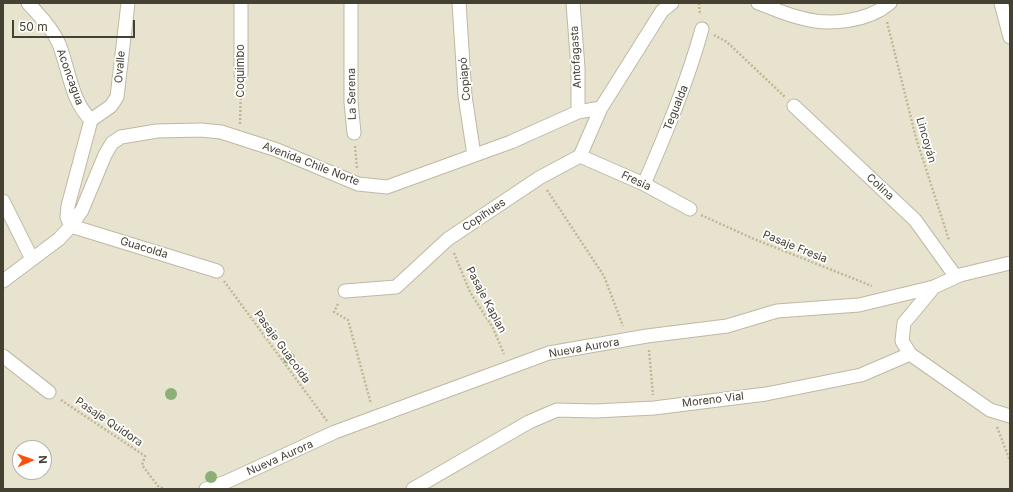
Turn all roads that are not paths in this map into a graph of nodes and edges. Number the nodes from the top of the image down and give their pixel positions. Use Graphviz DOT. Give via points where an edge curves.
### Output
graph roads {
  1 [pos="28,3"];
  2 [pos="128,3"];
  3 [pos="241,3"];
  4 [pos="351,3"];
  5 [pos="459,3"];
  6 [pos="572,3"];
  7 [pos="672,3"];
  8 [pos="758,3"];
  9 [pos="1001,3"];
  10 [pos="887,6"];
  11 [pos="780,7"];
  12 [pos="702,29"];
  13 [pos="1010,37"];
  14 [pos="241,74"];
  15 [pos="794,106"];
  16 [pos="601,108"];
  17 [pos="578,112"];
  18 [pos="91,120"];
  19 [pos="354,133"];
  20 [pos="474,155"];
  21 [pos="580,156"];
  22 [pos="644,184"];
  23 [pos="3,201"];
  24 [pos="690,209"];
  25 [pos="71,226"];
  26 [pos="32,259"];
  27 [pos="1010,263"];
  28 [pos="217,271"];
  29 [pos="956,277"];
  30 [pos="3,281"];
  31 [pos="934,287"];
  32 [pos="345,291"];
  33 [pos="910,354"];
  34 [pos="3,356"];
  35 [pos="49,392"];
  36 [pos="1010,416"];
  37 [pos="206,489"];
  38 [pos="413,489"];
  1 -- 18 [label="street, Aconcagua" via="48,25 58,43 75,95 84,113"];
  2 -- 18 [label="street, Ovalle" via="117,97 111,106"];
  3 -- 14 [label="street, Coquimbo"];
  4 -- 19 [label="street, La Serena" via="351,102"];
  5 -- 20 [label="street, Copiapó" via="465,96"];
  6 -- 17 [label="street, Antofagasta" via="578,68"];
  7 -- 16 [label="street" via="662,11"];
  8 -- 11 [label="street"];
  9 -- 13 [label="street"];
  10 -- 11 [label="street" via="861,18 831,22 802,19"];
  12 -- 22 [label="street, Tegualda" via="676,111"];
  15 -- 29 [label="street, Colina" via="915,220"];
  16 -- 17 [label="street, Avenida Chile Norte"];
  16 -- 21 [label="street"];
  17 -- 20 [label="street, Avenida Chile Norte" via="511,142"];
  18 -- 25 [label="street" via="68,206 67,216"];
  20 -- 25 [label="street, Avenida Chile Norte" via="387,186 358,184 277,150 221,132 157,131 121,137 112,143 105,155 82,210"];
  21 -- 22 [label="street, Fresia"];
  21 -- 32 [label="street, Copihues" via="540,178 448,239 396,287"];
  22 -- 24 [label="street, Fresia"];
  23 -- 26 [label="street"];
  25 -- 26 [label="street, Avenida Chile Norte" via="59,239"];
  25 -- 28 [label="street, Guacolda"];
  26 -- 30 [label="street, Avenida Chile Norte"];
  27 -- 29 [label="street"];
  29 -- 31 [label="street"];
  31 -- 33 [label="street" via="904,323 902,341"];
  31 -- 37 [label="street, Nueva Aurora" via="860,305 777,311 727,326 647,336 549,353 336,432"];
  33 -- 36 [label="street" via="990,410"];
  33 -- 38 [label="street, Moreno Vial" via="861,375 766,394 654,408 557,410 529,422"];
  34 -- 35 [label="street"];
}
